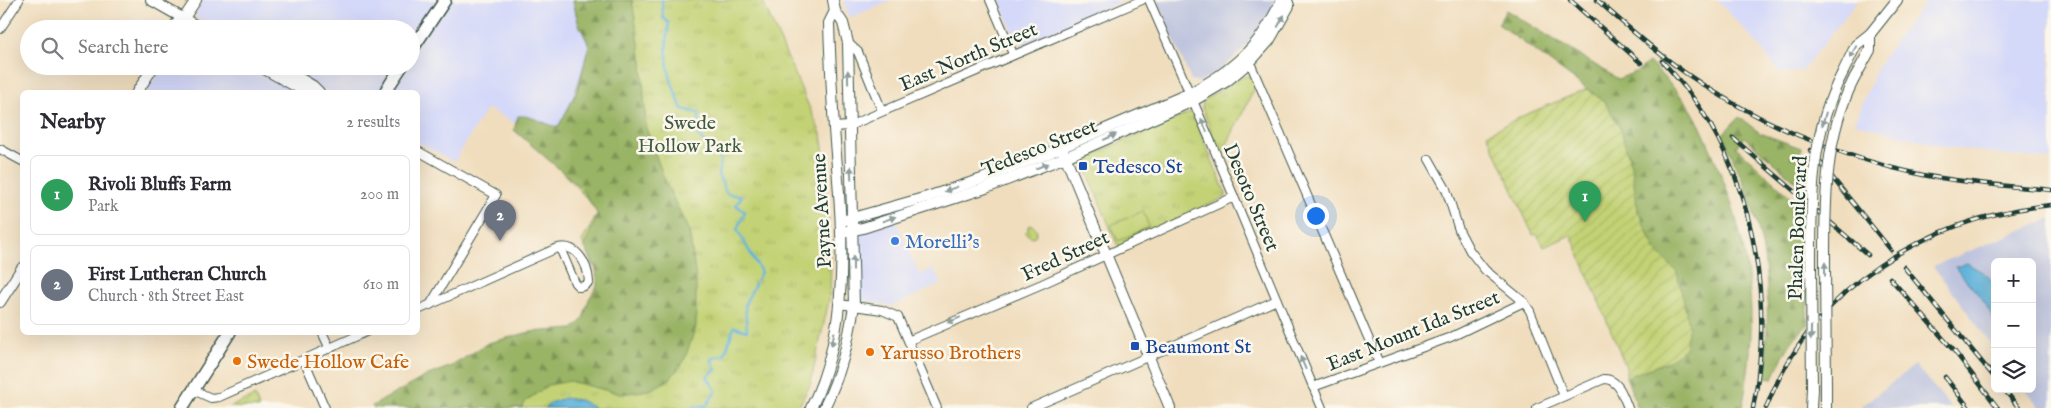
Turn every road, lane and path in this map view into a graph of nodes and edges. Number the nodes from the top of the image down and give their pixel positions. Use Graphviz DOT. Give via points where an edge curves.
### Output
graph roads {
  1 [pos="19,0"];
  2 [pos="151,0"];
  3 [pos="196,0"];
  4 [pos="444,0"];
  5 [pos="833,0"];
  6 [pos="990,0"];
  7 [pos="1142,0"];
  8 [pos="1149,0"];
  9 [pos="1286,0"];
  10 [pos="1897,0"];
  11 [pos="835,11"];
  12 [pos="178,20"];
  13 [pos="185,20"];
  14 [pos="0,29"];
  15 [pos="1870,34"];
  16 [pos="420,37"];
  17 [pos="848,43"];
  18 [pos="1014,54"];
  19 [pos="1248,58"];
  20 [pos="148,75"];
  21 [pos="275,75"];
  22 [pos="294,75"];
  23 [pos="396,75"];
  24 [pos="138,90"];
  25 [pos="302,90"];
  26 [pos="317,90"];
  27 [pos="386,90"];
  28 [pos="1191,97"];
  29 [pos="882,111"];
  30 [pos="849,126"];
  31 [pos="834,127"];
  32 [pos="0,149"];
  33 [pos="420,152"];
  34 [pos="1064,152"];
  35 [pos="1429,159"];
  36 [pos="20,160"];
  37 [pos="1234,197"];
  38 [pos="853,225"];
  39 [pos="842,226"];
  40 [pos="560,248"];
  41 [pos="1106,254"];
  42 [pos="20,271"];
  43 [pos="1277,300"];
  44 [pos="0,302"];
  45 [pos="1524,302"];
  46 [pos="840,304"];
  47 [pos="430,305"];
  48 [pos="854,306"];
  49 [pos="420,309"];
  50 [pos="228,335"];
  51 [pos="323,335"];
  52 [pos="360,335"];
  53 [pos="910,340"];
  54 [pos="330,349"];
  55 [pos="1148,356"];
  56 [pos="304,360"];
  57 [pos="1379,363"];
  58 [pos="1313,387"];
  59 [pos="193,390"];
  60 [pos="1564,396"];
  61 [pos="182,408"];
  62 [pos="325,408"];
  63 [pos="811,408"];
  64 [pos="824,408"];
  65 [pos="937,408"];
  66 [pos="1031,408"];
  67 [pos="1170,408"];
  68 [pos="1322,408"];
  69 [pos="1537,408"];
  70 [pos="1628,408"];
  71 [pos="1811,408"];
  72 [pos="1826,408"];
  1 -- 14 [label="street"];
  2 -- 12 [label="street"];
  3 -- 13 [label="street"];
  4 -- 16 [label="main road"];
  5 -- 11 [label="street, Payne Avenue"];
  6 -- 18 [label="street"];
  7 -- 18 [label="street, East North Street"];
  8 -- 28 [label="street, Desoto Street"];
  9 -- 19 [label="street, Tedesco Street" via="1289,6 1277,29"];
  10 -- 15 [label="street, Phalen Boulevard"];
  11 -- 17 [label="street, Payne Avenue" via="843,22"];
  11 -- 31 [label="street, Payne Avenue" via="828,23"];
  15 -- 71 [label="street, Phalen Boulevard, one-way, bridge" via="1856,45 1827,108 1814,165"];
  72 -- 15 [label="street, Phalen Boulevard, one-way, bridge" via="1825,218 1828,168 1840,113 1870,50"];
  17 -- 29 [label="street, Payne Avenue" via="858,52"];
  30 -- 17 [label="street, Payne Avenue, one-way"];
  18 -- 29 [label="street, East North Street"];
  19 -- 28 [label="street, Tedesco Street" via="1215,90"];
  19 -- 57 [label="street"];
  20 -- 24 [label="street"];
  21 -- 25 [label="street"];
  22 -- 26 [label="street"];
  23 -- 27 [label="main road"];
  28 -- 34 [label="street, Tedesco Street"];
  37 -- 28 [label="street, Desoto Street, one-way"];
  29 -- 30 [label="street, East North Street"];
  30 -- 31 [label="street, East North Street"];
  38 -- 30 [label="street, Payne Avenue, one-way"];
  31 -- 39 [label="street, Payne Avenue"];
  32 -- 36 [label="street"];
  33 -- 47 [label="street" via="496,196"];
  34 -- 38 [label="street, Tedesco Street"];
  34 -- 41 [label="street"];
  35 -- 45 [label="street" via="1446,189 1459,230 1470,251 1494,279"];
  37 -- 41 [label="street, Fred Street"];
  37 -- 43 [label="street, Desoto Street"];
  38 -- 39 [label="street, Tedesco Street"];
  48 -- 38 [label="street, Payne Avenue, one-way"];
  39 -- 46 [label="street, Payne Avenue"];
  40 -- 40 [label="street" via="575,284 584,286 589,282 588,275 578,252 566,246"];
  40 -- 47 [label="street"];
  41 -- 53 [label="street, Fred Street, one-way"];
  41 -- 55 [label="street"];
  42 -- 44 [label="street"];
  43 -- 55 [label="street"];
  58 -- 43 [label="street, Desoto Street, one-way"];
  45 -- 57 [label="street, East Mount Ida Street" via="1458,334"];
  45 -- 60 [label="street"];
  46 -- 48 [label="street"];
  46 -- 63 [label="street, Payne Avenue, one-way" via="826,374"];
  47 -- 49 [label="street"];
  48 -- 53 [label="street" via="894,314"];
  48 -- 64 [label="street, Payne Avenue" via="840,372"];
  50 -- 59 [label="main road"];
  51 -- 54 [label="street"];
  52 -- 54 [label="street"];
  53 -- 65 [label="street"];
  54 -- 56 [label="street"];
  55 -- 66 [label="street"];
  55 -- 67 [label="street"];
  56 -- 59 [label="street" via="220,397 208,398"];
  56 -- 62 [label="street"];
  57 -- 58 [label="street, East Mount Ida Street"];
  58 -- 68 [label="street, Desoto Street"];
  59 -- 61 [label="main road"];
  60 -- 69 [label="street"];
  60 -- 70 [label="street" via="1610,379 1619,388"];
}
